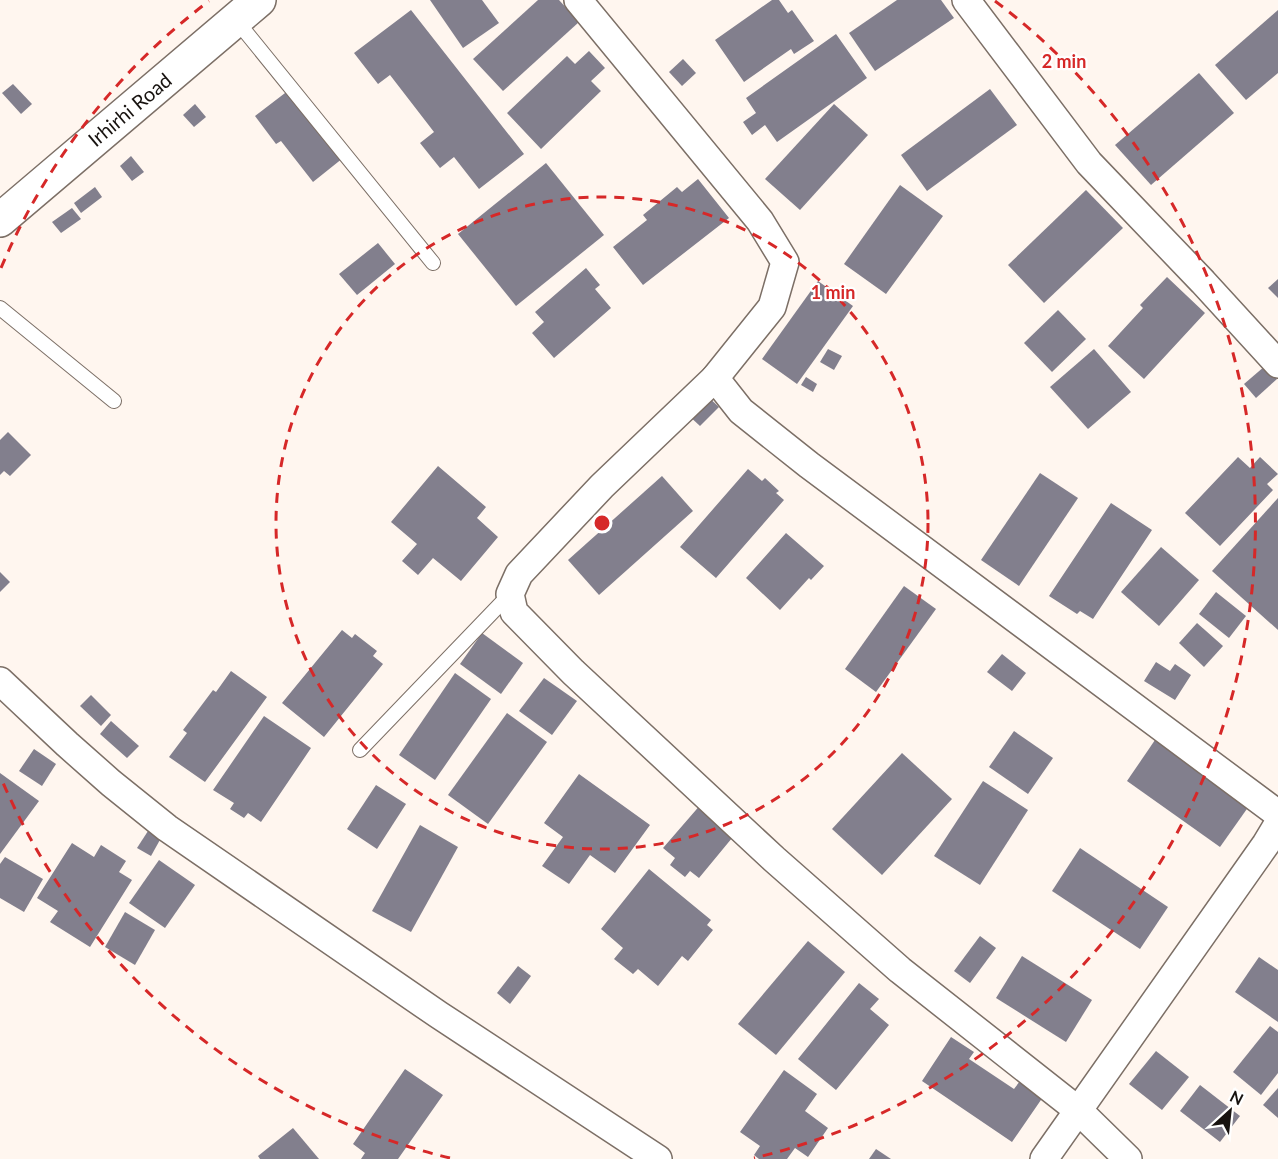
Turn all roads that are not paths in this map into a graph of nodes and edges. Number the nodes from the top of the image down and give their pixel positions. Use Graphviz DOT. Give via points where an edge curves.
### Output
graph roads {
  1 [pos="578,0"];
  2 [pos="966,0"];
  3 [pos="248,10"];
  4 [pos="0,220"];
  5 [pos="433,263"];
  6 [pos="0,308"];
  7 [pos="1278,364"];
  8 [pos="714,378"];
  9 [pos="114,401"];
  10 [pos="510,594"];
  11 [pos="0,681"];
  12 [pos="360,750"];
  13 [pos="1278,814"];
  14 [pos="1274,842"];
  15 [pos="1079,1111"];
  16 [pos="658,1159"];
  17 [pos="1044,1159"];
  18 [pos="1128,1159"];
  1 -- 8 [label="street" via="760,221 785,262 772,307"];
  2 -- 7 [label="street" via="1089,163"];
  3 -- 4 [label="street, Irhirhi Road"];
  3 -- 5 [label="lane"];
  6 -- 9 [label="lane"];
  8 -- 10 [label="street" via="602,486 519,574"];
  8 -- 13 [label="street" via="741,411 808,465"];
  10 -- 12 [label="lane"];
  10 -- 15 [label="street" via="514,612 573,672 774,859 900,970"];
  11 -- 16 [label="street" via="111,783 167,828 439,1016"];
  14 -- 15 [label="street"];
  15 -- 17 [label="street"];
  15 -- 18 [label="street"];
}
